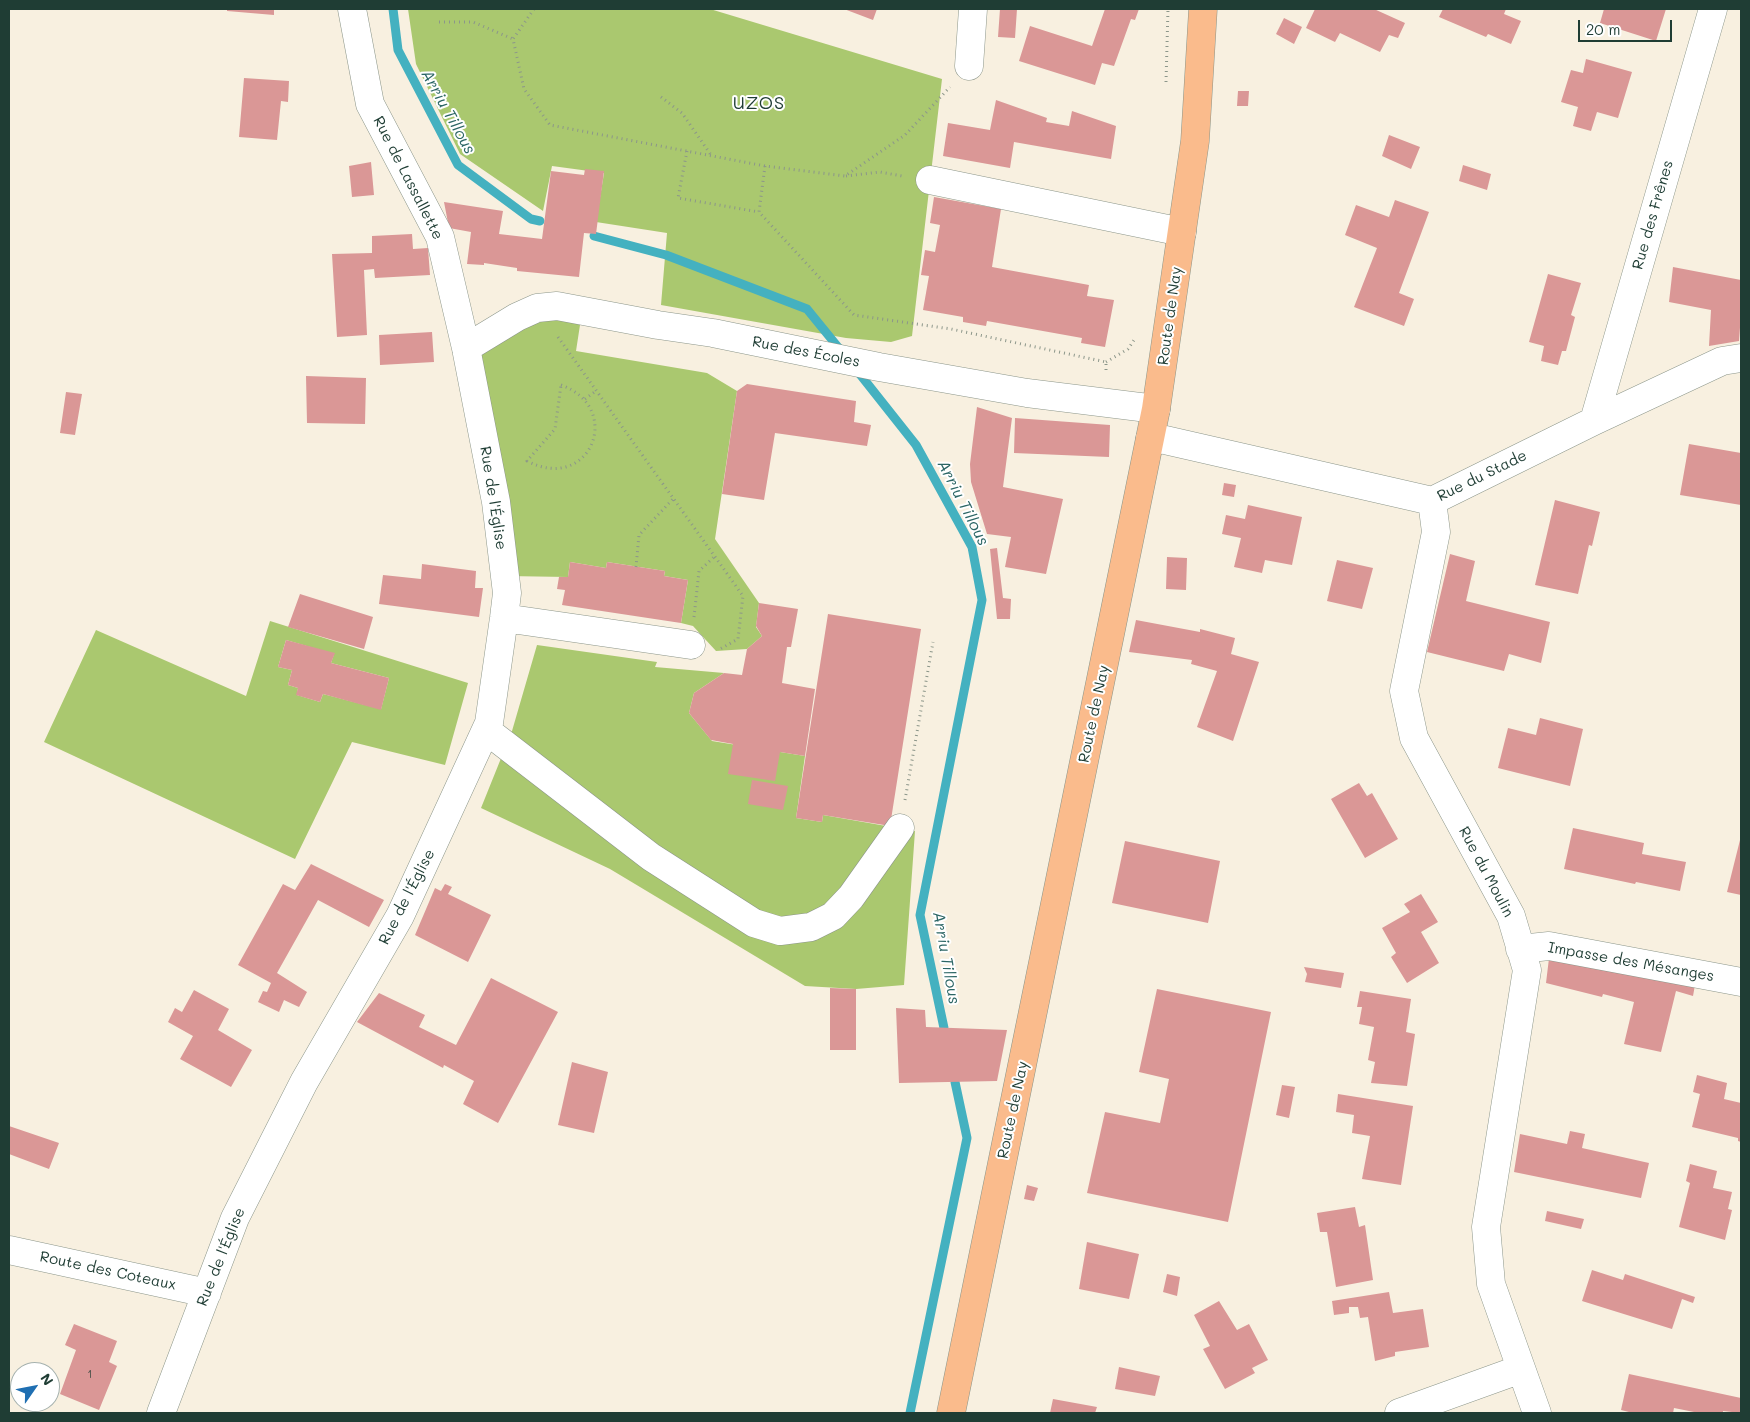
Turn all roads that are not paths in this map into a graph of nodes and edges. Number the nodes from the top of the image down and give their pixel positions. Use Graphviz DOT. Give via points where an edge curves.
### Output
graph roads {
  1 [pos="352,9"];
  2 [pos="973,9"];
  3 [pos="1203,9"];
  4 [pos="1713,9"];
  5 [pos="969,66"];
  6 [pos="930,180"];
  7 [pos="1182,232"];
  8 [pos="466,348"];
  9 [pos="1741,358"];
  10 [pos="1156,409"];
  11 [pos="1594,421"];
  12 [pos="1150,439"];
  13 [pos="1432,501"];
  14 [pos="504,618"];
  15 [pos="691,645"];
  16 [pos="486,730"];
  17 [pos="900,828"];
  18 [pos="1520,949"];
  19 [pos="1741,982"];
  20 [pos="9,1250"];
  21 [pos="206,1293"];
  22 [pos="1521,1369"];
  23 [pos="161,1413"];
  24 [pos="951,1413"];
  25 [pos="1399,1413"];
  26 [pos="1537,1413"];
  1 -- 8 [label="street, Rue de Lassallette" via="370,104 440,237"];
  2 -- 5 [label="street"];
  3 -- 7 [label="main road, Route de Nay" via="1195,141"];
  4 -- 11 [label="street, Rue des Frênes"];
  6 -- 7 [label="street"];
  7 -- 10 [label="main road, Route de Nay"];
  8 -- 10 [label="street, Rue des Écoles" via="537,308 556,306 1027,393"];
  8 -- 14 [label="street, Rue de l'Église" via="496,502 507,593"];
  9 -- 11 [label="street, Rue du Stade" via="1722,361"];
  10 -- 12 [label="main road, Route de Nay"];
  11 -- 13 [label="street, Rue du Stade"];
  12 -- 13 [label="street, Rue du Stade" via="1182,443"];
  12 -- 24 [label="main road, Route de Nay"];
  13 -- 18 [label="street, Rue du Moulin" via="1436,532 1404,691 1414,738 1511,916"];
  14 -- 15 [label="street"];
  14 -- 16 [label="street, Rue de l'Église"];
  16 -- 17 [label="street" via="651,857 754,923 780,931 811,927 833,916 851,898"];
  16 -- 21 [label="street, Rue de l'Église" via="400,916 304,1082 235,1218"];
  18 -- 19 [label="street, Impasse des Mésanges" via="1549,946"];
  18 -- 22 [label="street, Rue du Moulin" via="1526,970 1486,1227 1491,1284"];
  20 -- 21 [label="street, Route des Coteaux"];
  21 -- 23 [label="street, Rue de l'Église"];
  22 -- 25 [label="street"];
  22 -- 26 [label="street, Rue du Moulin"];
}
